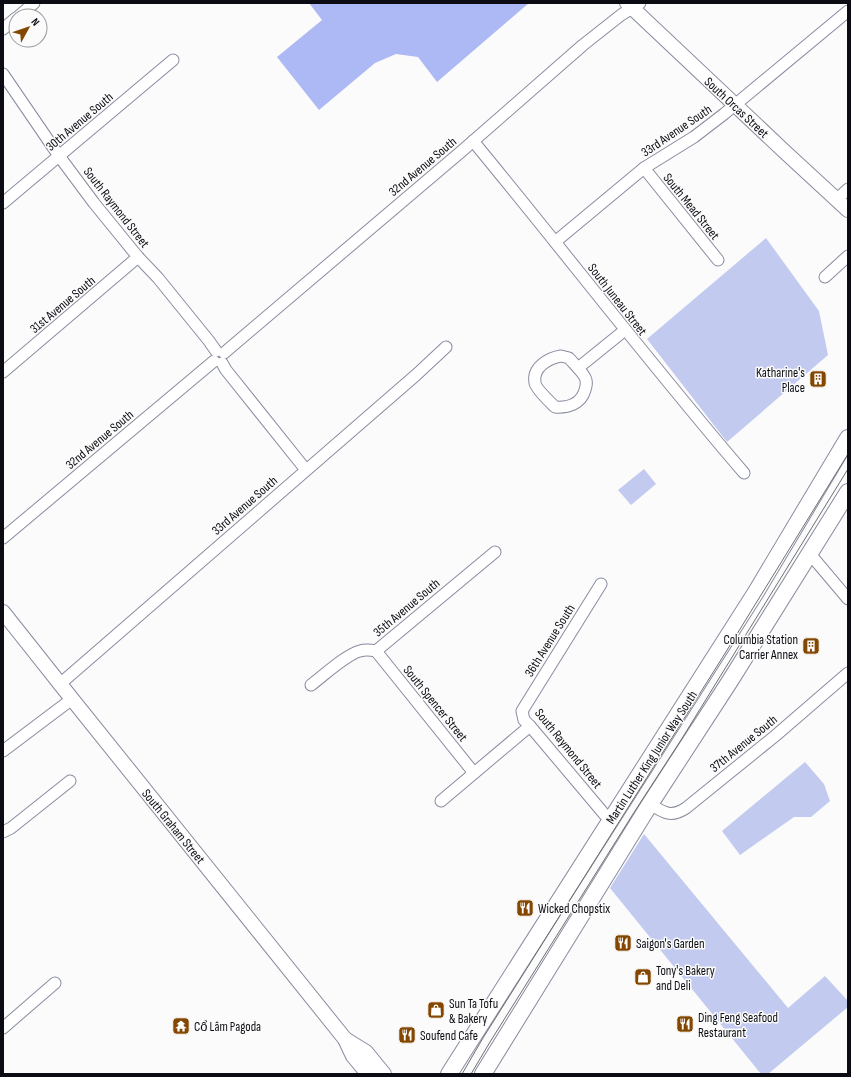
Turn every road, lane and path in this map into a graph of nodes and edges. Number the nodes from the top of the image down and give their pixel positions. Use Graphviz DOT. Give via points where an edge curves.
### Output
graph roads {
  1 [pos="633,5"];
  2 [pos="848,11"];
  3 [pos="173,60"];
  4 [pos="3,74"];
  5 [pos="735,106"];
  6 [pos="473,141"];
  7 [pos="59,156"];
  8 [pos="644,168"];
  9 [pos="848,189"];
  10 [pos="837,199"];
  11 [pos="3,203"];
  12 [pos="848,210"];
  13 [pos="555,242"];
  14 [pos="848,256"];
  15 [pos="138,258"];
  16 [pos="718,260"];
  17 [pos="825,276"];
  18 [pos="625,330"];
  19 [pos="446,347"];
  20 [pos="219,357"];
  21 [pos="578,368"];
  22 [pos="3,372"];
  23 [pos="848,438"];
  24 [pos="306,470"];
  25 [pos="744,473"];
  26 [pos="848,492"];
  27 [pos="3,538"];
  28 [pos="495,552"];
  29 [pos="810,554"];
  30 [pos="601,584"];
  31 [pos="848,599"];
  32 [pos="3,612"];
  33 [pos="376,651"];
  34 [pos="848,673"];
  35 [pos="60,684"];
  36 [pos="311,685"];
  37 [pos="72,699"];
  38 [pos="522,711"];
  39 [pos="530,726"];
  40 [pos="3,751"];
  41 [pos="474,773"];
  42 [pos="70,781"];
  43 [pos="440,801"];
  44 [pos="650,804"];
  45 [pos="610,821"];
  46 [pos="3,832"];
  47 [pos="55,983"];
  48 [pos="3,1028"];
  49 [pos="345,1039"];
  50 [pos="368,1074"];
  51 [pos="384,1074"];
  52 [pos="449,1074"];
  53 [pos="483,1074"];
  1 -- 5 [label="street, South Orcas Street"];
  1 -- 6 [label="street, 32nd Avenue South"];
  2 -- 5 [label="street, 33rd Avenue South"];
  3 -- 7 [label="street, 30th Avenue South"];
  4 -- 7 [label="street, South Raymond Street"];
  5 -- 8 [label="street, 33rd Avenue South" via="694,137"];
  5 -- 10 [label="street, South Orcas Street"];
  6 -- 13 [label="street, South Juneau Street"];
  6 -- 20 [label="street, 32nd Avenue South"];
  7 -- 11 [label="street, 30th Avenue South"];
  7 -- 15 [label="street, South Raymond Street"];
  8 -- 13 [label="street, 33rd Avenue South"];
  8 -- 16 [label="street, South Mead Street"];
  9 -- 10 [label="street"];
  10 -- 12 [label="street, South Orcas Street"];
  13 -- 18 [label="street, South Juneau Street"];
  14 -- 17 [label="street"];
  15 -- 20 [label="street, South Raymond Street" via="158,278 210,341"];
  15 -- 22 [label="street, 31st Avenue South"];
  18 -- 21 [label="street"];
  18 -- 25 [label="street, South Juneau Street"];
  19 -- 24 [label="street, 33rd Avenue South"];
  20 -- 24 [label="street, South Raymond Street" via="226,370"];
  20 -- 27 [label="street, 32nd Avenue South"];
  21 -- 21 [label="street" via="569,358 561,356 553,357 540,367 535,382 555,407 572,406 584,393 586,379"];
  23 -- 45 [label="main road, Martin Luther King Junior Way South" via="756,592"];
  24 -- 35 [label="street, 33rd Avenue South"];
  26 -- 29 [label="main road, Martin Luther King Junior Way South"];
  28 -- 33 [label="street, 35th Avenue South"];
  29 -- 31 [label="street"];
  29 -- 44 [label="main road, Martin Luther King Junior Way South"];
  30 -- 38 [label="street, 36th Avenue South"];
  32 -- 35 [label="street, South Graham Street"];
  33 -- 36 [label="street, 35th Avenue South" via="361,650 352,654"];
  33 -- 41 [label="street, South Spencer Street"];
  34 -- 44 [label="street, 37th Avenue South" via="679,813 663,812"];
  35 -- 37 [label="street, South Graham Street"];
  37 -- 40 [label="street"];
  37 -- 49 [label="street, South Graham Street"];
  38 -- 39 [label="street, South Raymond Street" via="524,720"];
  39 -- 41 [label="street"];
  39 -- 45 [label="street, South Raymond Street"];
  41 -- 43 [label="street"];
  42 -- 46 [label="street"];
  44 -- 53 [label="main road, Martin Luther King Junior Way South"];
  45 -- 52 [label="main road, Martin Luther King Junior Way South"];
  47 -- 48 [label="street"];
  49 -- 50 [label="street, South Graham Street" via="353,1056"];
  49 -- 51 [label="street, South Graham Street" via="366,1052"];
}
